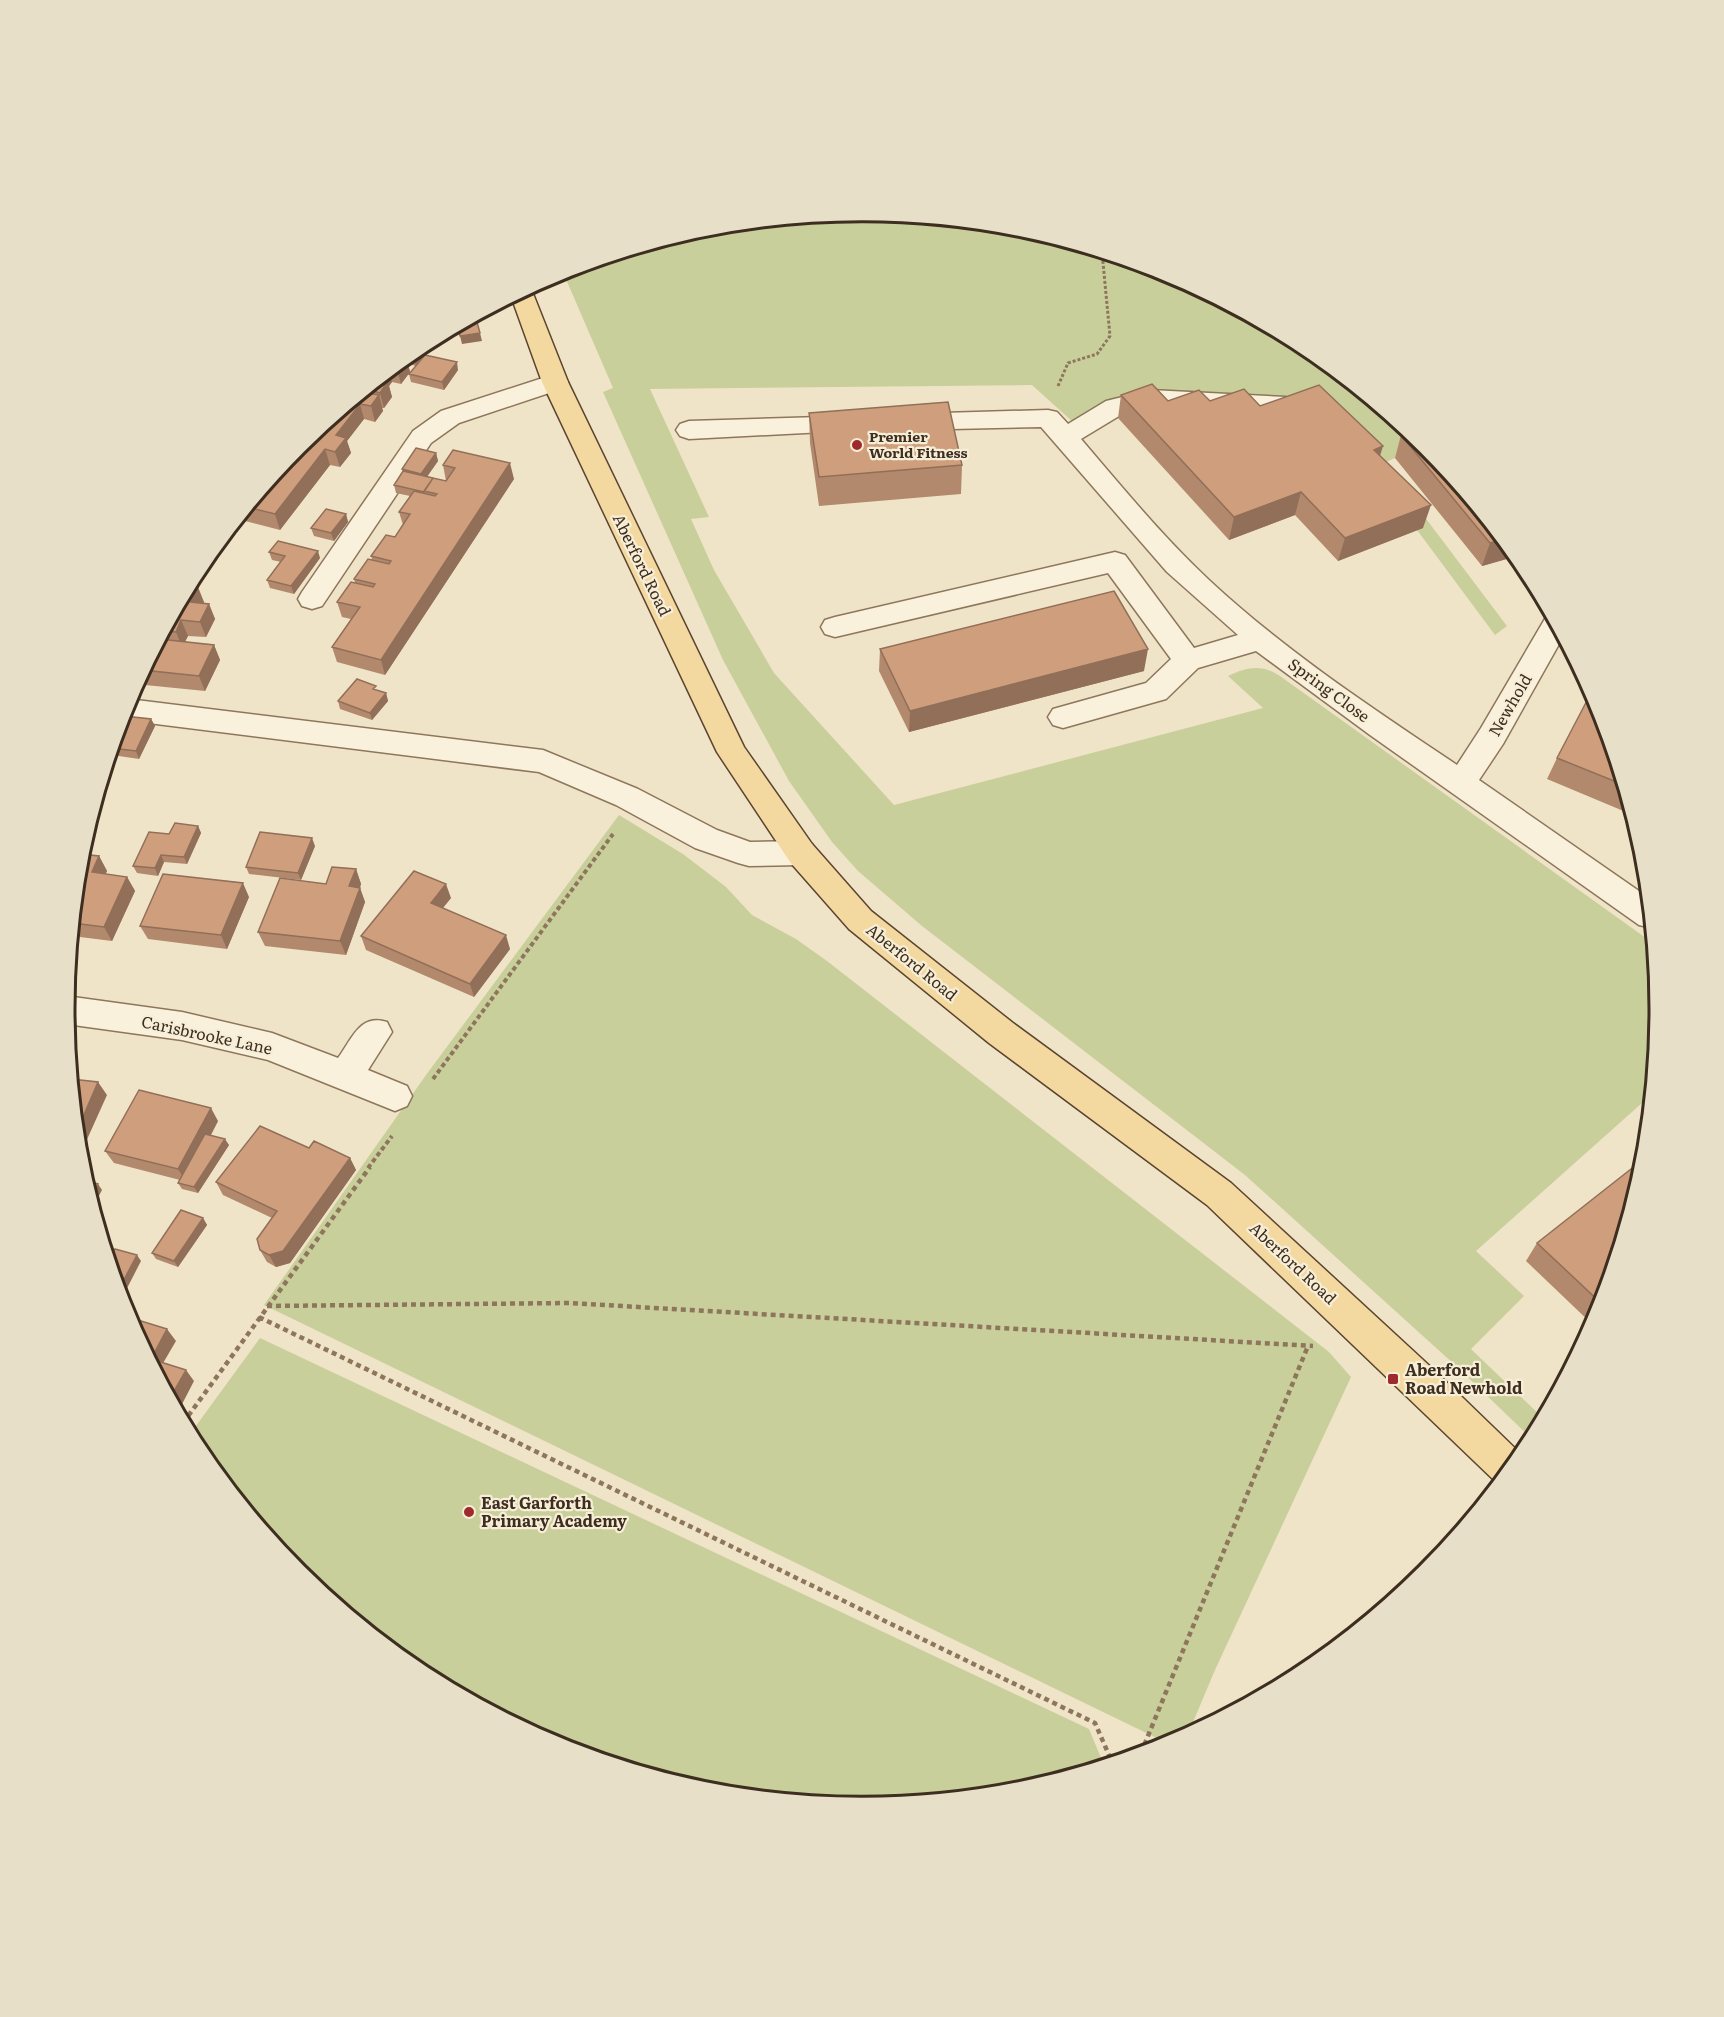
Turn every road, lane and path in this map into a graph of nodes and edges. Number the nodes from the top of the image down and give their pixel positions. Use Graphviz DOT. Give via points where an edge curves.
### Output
graph roads {
  1 [pos="1103,259"];
  2 [pos="524,298"];
  3 [pos="1068,363"];
  4 [pos="555,382"];
  5 [pos="1277,403"];
  6 [pos="1057,428"];
  7 [pos="689,430"];
  8 [pos="312,599"];
  9 [pos="835,627"];
  10 [pos="1552,631"];
  11 [pos="1261,639"];
  12 [pos="1188,660"];
  13 [pos="134,710"];
  14 [pos="1064,717"];
  15 [pos="1460,784"];
  16 [pos="801,853"];
  17 [pos="1642,911"];
  18 [pos="75,1011"];
  19 [pos="375,1032"];
  20 [pos="345,1076"];
  21 [pos="395,1096"];
  22 [pos="267,1306"];
  23 [pos="259,1317"];
  24 [pos="1374,1338"];
  25 [pos="1308,1346"];
  26 [pos="1503,1464"];
  27 [pos="1146,1742"];
  28 [pos="1110,1756"];
  1 -- 3 [label="path" via="1110,336 1097,354"];
  2 -- 4 [label="main road, Aberford Road"];
  4 -- 8 [label="street" via="435,425 422,437"];
  4 -- 16 [label="main road, Aberford Road" via="732,752"];
  5 -- 6 [label="street" via="1151,398"];
  6 -- 7 [label="street"];
  6 -- 11 [label="street, Spring Close" via="1172,558 1220,606"];
  9 -- 12 [label="street" via="1115,562"];
  10 -- 15 [label="street, Newhold"];
  11 -- 12 [label="street"];
  11 -- 15 [label="street, Spring Close"];
  12 -- 14 [label="street" via="1156,691"];
  13 -- 16 [label="street" via="543,761 627,796 706,839 749,854"];
  15 -- 17 [label="street, Spring Close"];
  16 -- 24 [label="main road, Aberford Road" via="860,920 1001,1033 1219,1194"];
  18 -- 20 [label="street, Carisbrooke Lane" via="182,1026 272,1047"];
  19 -- 20 [label="street"];
  20 -- 21 [label="street, Carisbrooke Lane"];
  22 -- 25 [label="path" via="569,1303"];
  23 -- 28 [label="path" via="1095,1723"];
  24 -- 25 [label="path"];
  24 -- 26 [label="main road, Aberford Road"];
  25 -- 27 [label="path"];
}
